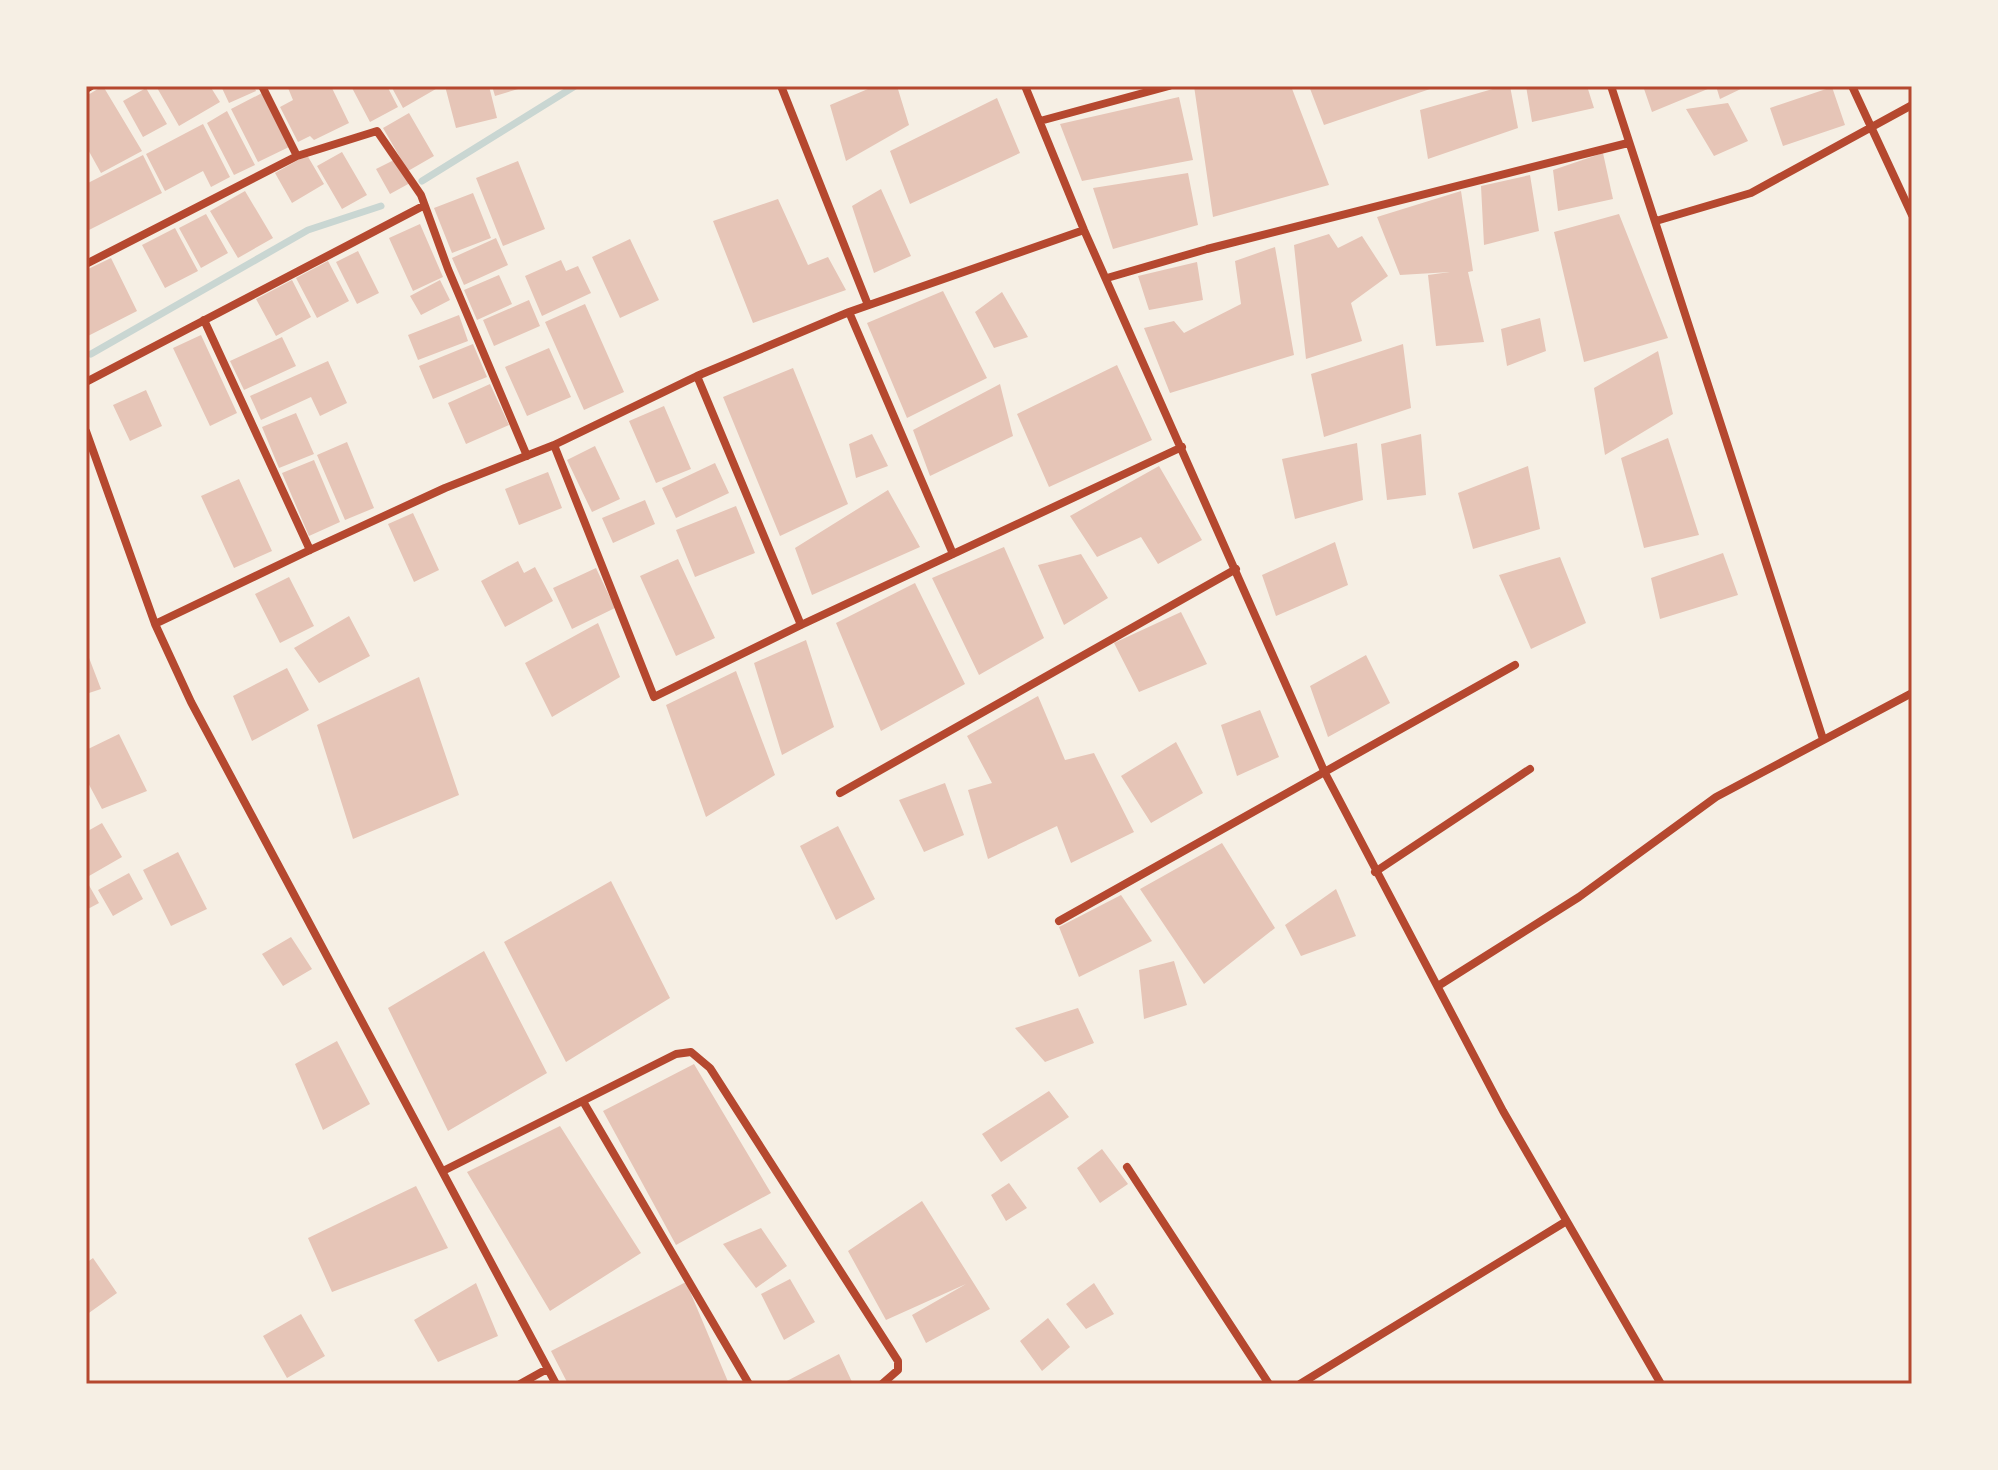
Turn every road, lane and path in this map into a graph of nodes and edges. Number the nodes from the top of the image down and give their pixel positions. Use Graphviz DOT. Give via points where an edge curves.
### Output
graph roads {
  1 [pos="262,86"];
  2 [pos="781,86"];
  3 [pos="1025,86"];
  4 [pos="1169,86"];
  5 [pos="1611,86"];
  6 [pos="1852,86"];
  7 [pos="1912,105"];
  8 [pos="1040,121"];
  9 [pos="1872,127"];
  10 [pos="1628,143"];
  11 [pos="297,156"];
  12 [pos="423,206"];
  13 [pos="1912,215"];
  14 [pos="1656,221"];
  15 [pos="1084,230"];
  16 [pos="86,264"];
  17 [pos="1107,278"];
  18 [pos="868,305"];
  19 [pos="849,312"];
  20 [pos="204,320"];
  21 [pos="697,376"];
  22 [pos="86,382"];
  23 [pos="86,431"];
  24 [pos="554,445"];
  25 [pos="1182,447"];
  26 [pos="527,456"];
  27 [pos="310,550"];
  28 [pos="953,554"];
  29 [pos="1236,569"];
  30 [pos="155,624"];
  31 [pos="801,625"];
  32 [pos="1515,665"];
  33 [pos="1912,693"];
  34 [pos="1823,739"];
  35 [pos="1530,769"];
  36 [pos="1325,773"];
  37 [pos="840,793"];
  38 [pos="1375,872"];
  39 [pos="1059,921"];
  40 [pos="1438,986"];
  41 [pos="584,1103"];
  42 [pos="1127,1167"];
  43 [pos="443,1171"];
  44 [pos="1565,1222"];
  45 [pos="547,1369"];
  46 [pos="520,1384"];
  47 [pos="556,1384"];
  48 [pos="749,1384"];
  49 [pos="882,1384"];
  50 [pos="1269,1384"];
  51 [pos="1300,1384"];
  52 [pos="1661,1384"];
  1 -- 11 [label="street"];
  2 -- 18 [label="street"];
  3 -- 8 [label="street"];
  4 -- 8 [label="street"];
  5 -- 10 [label="street"];
  6 -- 9 [label="street"];
  7 -- 9 [label="street"];
  8 -- 15 [label="street"];
  9 -- 13 [label="street"];
  9 -- 14 [label="street" via="1751,193"];
  10 -- 14 [label="street"];
  10 -- 17 [label="street"];
  11 -- 12 [label="street" via="377,131 421,195"];
  11 -- 16 [label="street"];
  12 -- 20 [label="street"];
  12 -- 26 [label="street"];
  14 -- 34 [label="street"];
  15 -- 17 [label="street"];
  15 -- 18 [label="street"];
  17 -- 25 [label="street"];
  18 -- 19 [label="street"];
  19 -- 21 [label="street"];
  19 -- 28 [label="street"];
  20 -- 22 [label="street"];
  20 -- 27 [label="street"];
  21 -- 24 [label="street"];
  21 -- 31 [label="street"];
  23 -- 30 [label="street"];
  24 -- 26 [label="street"];
  24 -- 31 [label="street" via="654,697"];
  25 -- 28 [label="street"];
  25 -- 29 [label="street"];
  26 -- 27 [label="street"];
  27 -- 30 [label="street"];
  28 -- 31 [label="street"];
  29 -- 36 [label="street"];
  29 -- 37 [label="street"];
  30 -- 43 [label="street" via="191,702"];
  32 -- 36 [label="street"];
  33 -- 34 [label="street"];
  34 -- 40 [label="street" via="1716,797 1579,897"];
  35 -- 38 [label="street"];
  36 -- 38 [label="street"];
  36 -- 39 [label="street"];
  38 -- 40 [label="street"];
  40 -- 44 [label="street"];
  41 -- 43 [label="street"];
  41 -- 48 [label="street"];
  41 -- 49 [label="street" via="676,1054 691,1052 710,1068 898,1361 898,1370"];
  42 -- 50 [label="street"];
  43 -- 45 [label="street"];
  44 -- 51 [label="street"];
  44 -- 52 [label="street"];
  45 -- 46 [label="street"];
  45 -- 47 [label="street"];
}
